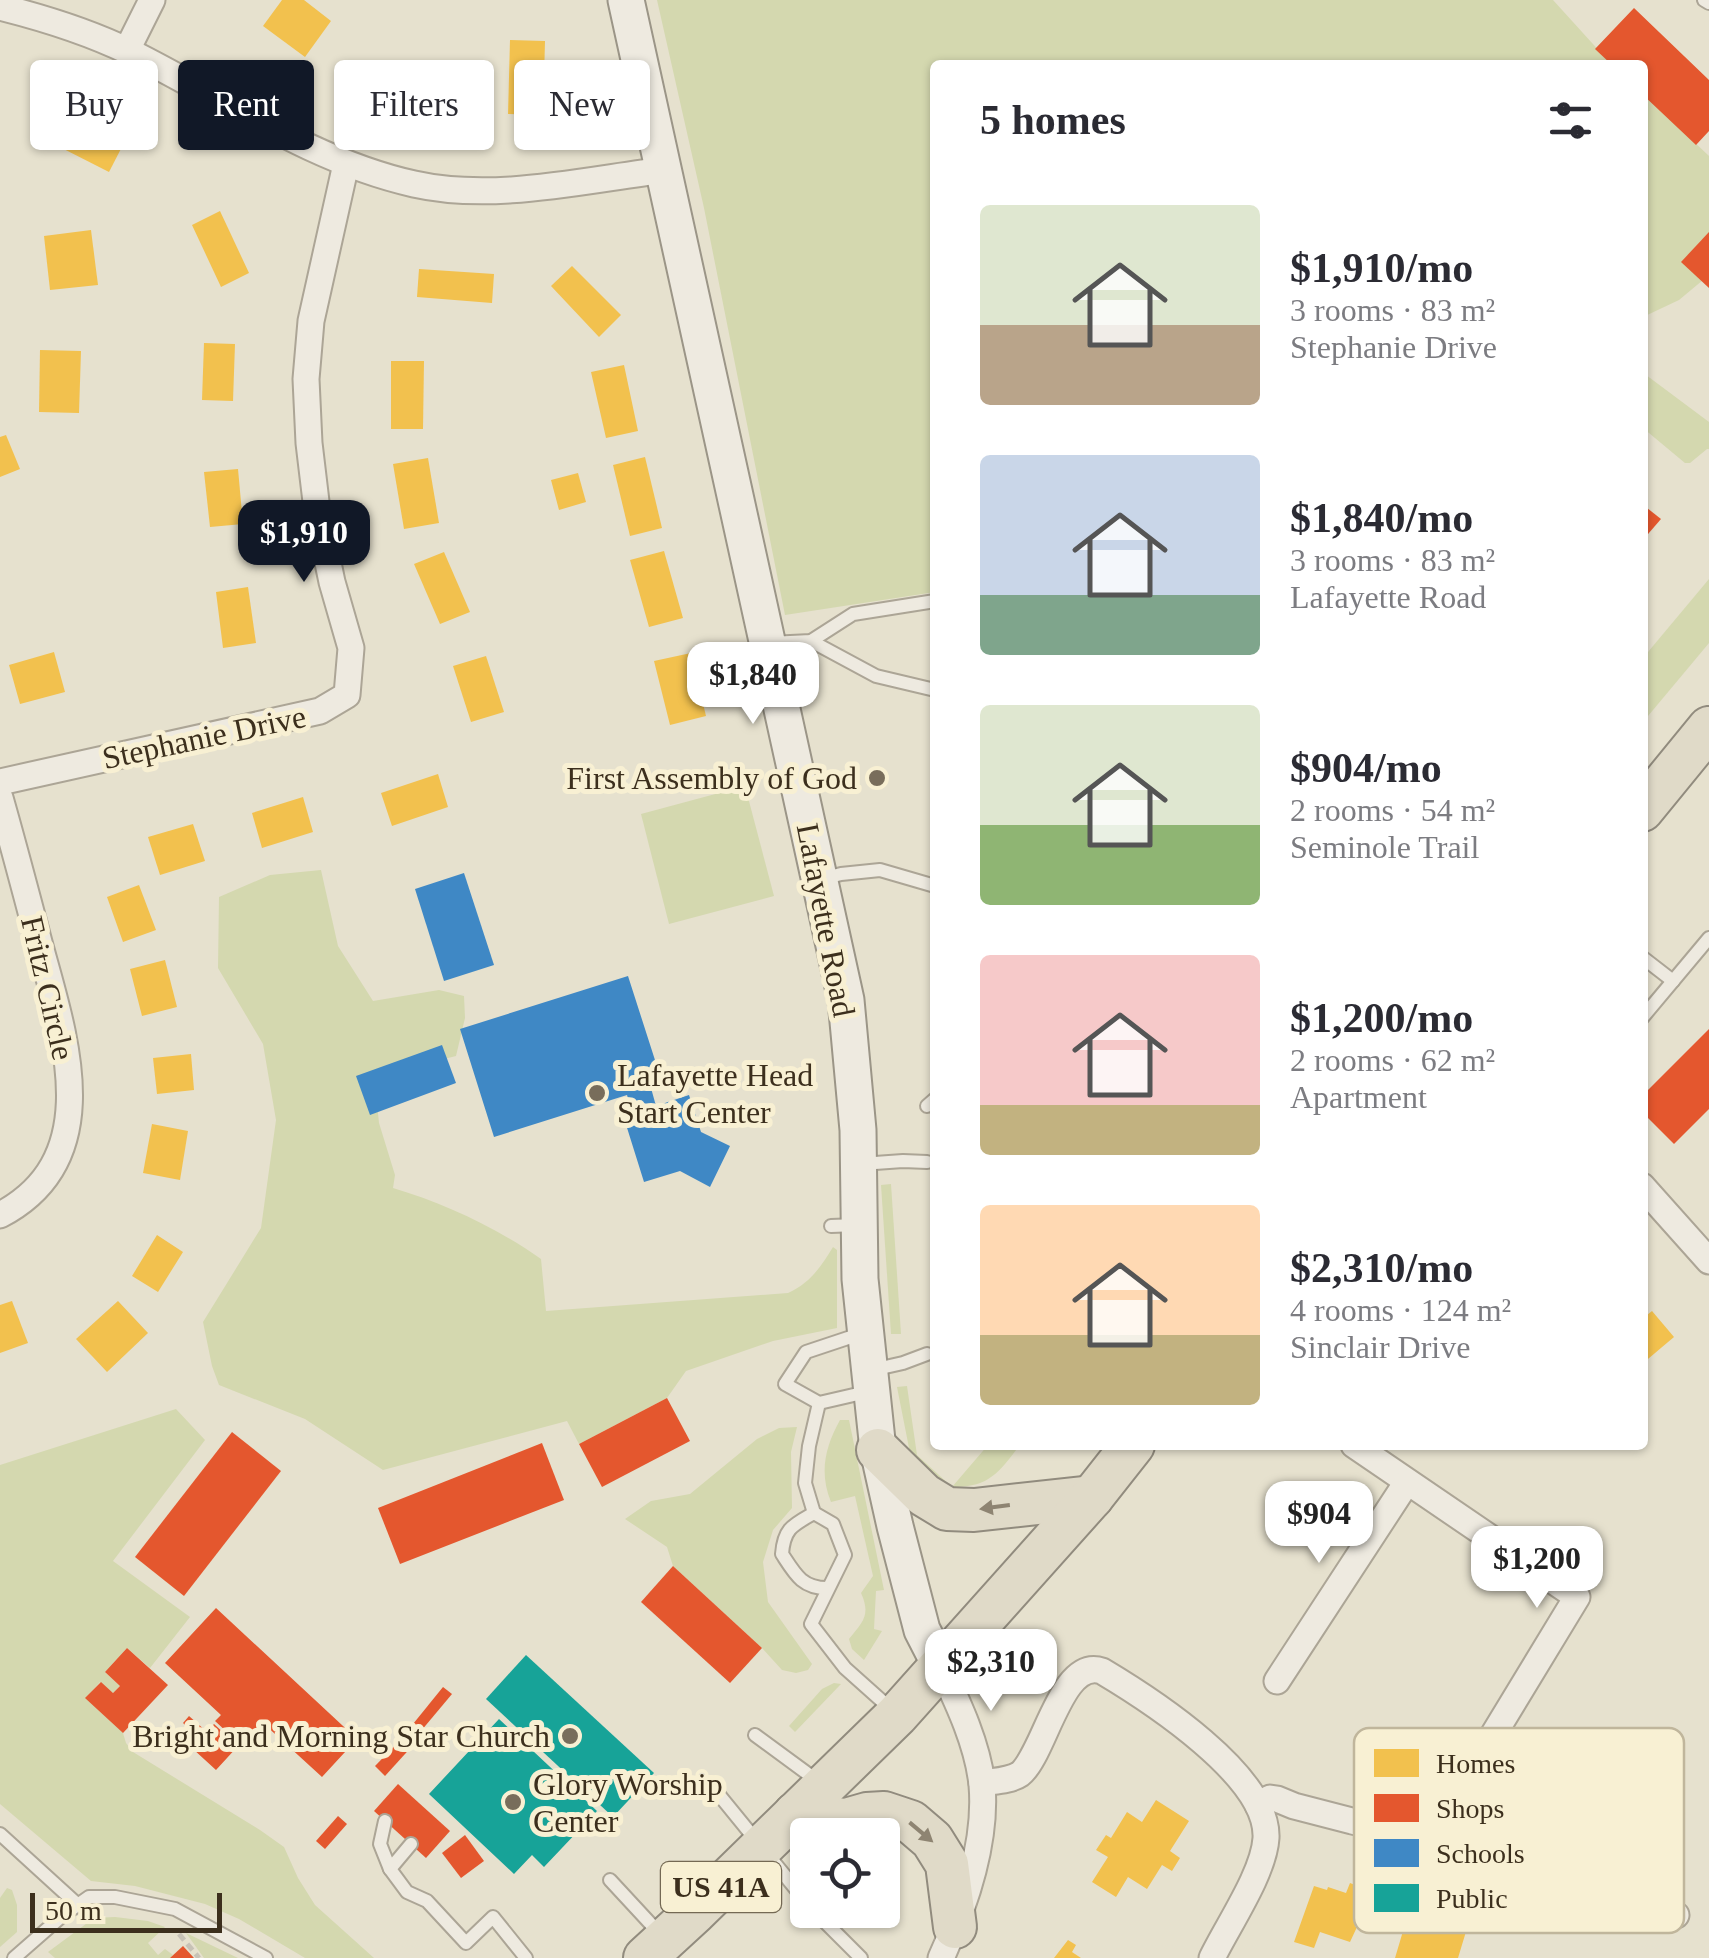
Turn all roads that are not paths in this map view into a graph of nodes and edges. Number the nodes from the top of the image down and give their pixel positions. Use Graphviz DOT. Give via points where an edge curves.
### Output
graph roads {
  1 [pos="152,0"];
  2 [pos="626,0"];
  3 [pos="0,7"];
  4 [pos="127,50"];
  5 [pos="346,164"];
  6 [pos="665,170"];
  7 [pos="930,601"];
  8 [pos="811,640"];
  9 [pos="768,643"];
  10 [pos="930,689"];
  11 [pos="1704,744"];
  12 [pos="0,782"];
  13 [pos="1652,792"];
  14 [pos="0,798"];
  15 [pos="819,880"];
  16 [pos="930,885"];
  17 [pos="1709,938"];
  18 [pos="1648,962"];
  19 [pos="1673,981"];
  20 [pos="1648,1011"];
  21 [pos="927,1162"];
  22 [pos="859,1165"];
  23 [pos="1648,1193"];
  24 [pos="0,1215"];
  25 [pos="1709,1261"];
  26 [pos="865,1332"];
  27 [pos="927,1354"];
  28 [pos="870,1381"];
  29 [pos="819,1402"];
  30 [pos="878,1450"];
  31 [pos="1129,1450"];
  32 [pos="1361,1450"];
  33 [pos="1407,1482"];
  34 [pos="1092,1497"];
  35 [pos="814,1513"];
  36 [pos="827,1588"];
  37 [pos="942,1667"];
  38 [pos="1278,1680"];
  39 [pos="897,1715"];
  40 [pos="1498,1728"];
  41 [pos="755,1736"];
  42 [pos="982,1783"];
  43 [pos="711,1785"];
  44 [pos="810,1800"];
  45 [pos="1258,1805"];
  46 [pos="385,1821"];
  47 [pos="1354,1821"];
  48 [pos="0,1834"];
  49 [pos="411,1844"];
  50 [pos="761,1848"];
  51 [pos="390,1869"];
  52 [pos="610,1880"];
  53 [pos="790,1883"];
  54 [pos="78,1905"];
  55 [pos="830,1928"];
  56 [pos="948,1943"];
  57 [pos="655,1949"];
  58 [pos="14,1958"];
  59 [pos="266,1958"];
  60 [pos="526,1958"];
  61 [pos="860,1958"];
  62 [pos="1212,1958"];
  1 -- 4 [label="street"];
  2 -- 6 [label="main road, Lafayette Road"];
  3 -- 4 [label="street"];
  4 -- 5 [label="street"];
  5 -- 6 [label="street" via="416,185 495,192"];
  5 -- 12 [label="street, Stephanie Drive" via="311,321 306,379 317,510 351,648 346,695 320,711"];
  6 -- 9 [label="main road, Lafayette Road"];
  7 -- 8 [label="lane" via="853,614"];
  8 -- 9 [label="lane"];
  8 -- 10 [label="lane" via="876,676"];
  9 -- 15 [label="main road, Lafayette Road"];
  11 -- 13 [label="highway"];
  14 -- 24 [label="street, Fritz Circle" via="65,1038 70,1086 67,1131 53,1167 30,1196"];
  15 -- 16 [label="lane" via="880,870"];
  15 -- 22 [label="main road, Lafayette Road" via="846,1000"];
  17 -- 19 [label="lane"];
  18 -- 19 [label="lane"];
  19 -- 20 [label="lane"];
  21 -- 22 [label="lane"];
  22 -- 26 [label="main road, Lafayette Road" via="845,1226"];
  23 -- 25 [label="street"];
  26 -- 28 [label="main road, Lafayette Road"];
  26 -- 29 [label="lane" via="806,1352 785,1384"];
  27 -- 28 [label="lane"];
  28 -- 29 [label="lane"];
  28 -- 30 [label="main road, Lafayette Road"];
  29 -- 35 [label="lane" via="805,1483"];
  34 -- 30 [label="highway, one-way" via="947,1509"];
  30 -- 37 [label="main road, Lafayette Road" via="922,1630"];
  31 -- 34 [label="highway, US 41A"];
  32 -- 33 [label="street"];
  33 -- 38 [label="street"];
  33 -- 40 [label="street" via="1578,1598"];
  34 -- 37 [label="highway, US 41A"];
  35 -- 36 [label="lane" via="832,1524 845,1555"];
  35 -- 36 [label="lane" via="792,1526 782,1554 812,1588"];
  36 -- 39 [label="lane" via="811,1624 845,1668"];
  37 -- 39 [label="highway, US 41A"];
  37 -- 42 [label="street"];
  39 -- 44 [label="highway, US 41A"];
  41 -- 44 [label="lane"];
  42 -- 45 [label="street" via="1021,1773 1072,1682 1094,1668 1195,1736 1234,1771"];
  42 -- 56 [label="street" via="980,1849"];
  43 -- 50 [label="lane"];
  44 -- 50 [label="highway, US 41A"];
  44 -- 56 [label="highway, one-way" via="846,1820 884,1813 911,1822 932,1840 947,1864"];
  45 -- 47 [label="street" via="1277,1798"];
  45 -- 62 [label="street" via="1266,1839 1262,1854"];
  46 -- 51 [label="lane" via="380,1844"];
  48 -- 54 [label="lane"];
  49 -- 51 [label="lane"];
  50 -- 53 [label="lane"];
  50 -- 57 [label="highway, US 41A"];
  51 -- 60 [label="lane" via="466,1942 493,1918"];
  52 -- 57 [label="lane"];
  54 -- 58 [label="lane"];
  54 -- 59 [label="lane" via="89,1897 115,1897 176,1909"];
  55 -- 61 [label="lane"];
}
